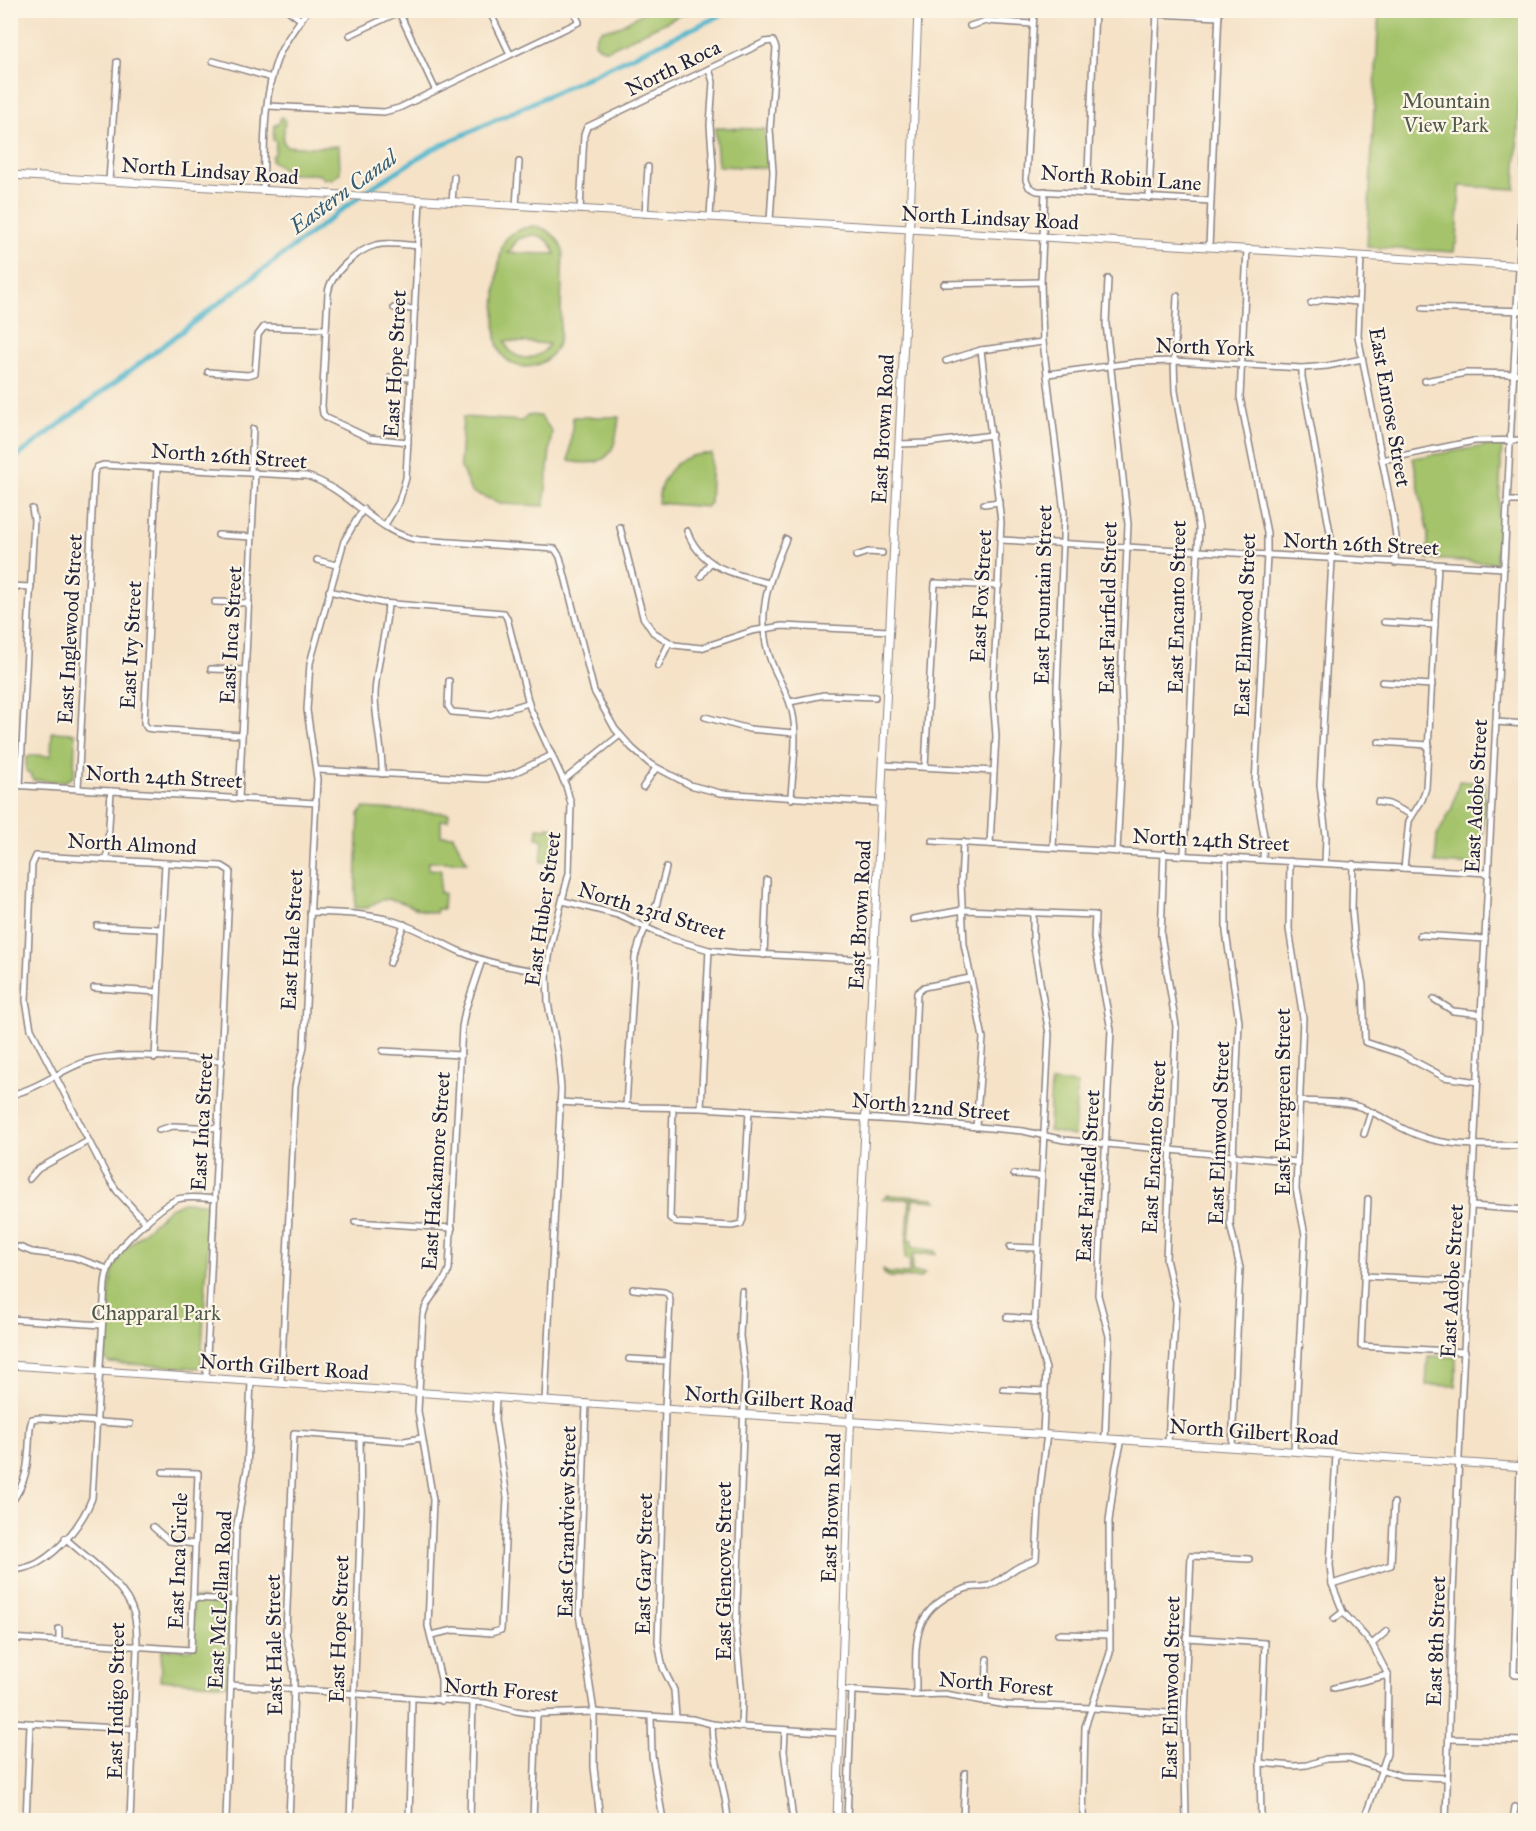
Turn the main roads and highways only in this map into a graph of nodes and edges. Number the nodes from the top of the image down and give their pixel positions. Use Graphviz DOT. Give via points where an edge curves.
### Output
graph roads {
  1 [pos="918,10"];
  2 [pos="10,175"];
  3 [pos="910,229"];
  4 [pos="1522,266"];
  5 [pos="10,1365"];
  6 [pos="850,1421"];
  7 [pos="1523,1467"];
  8 [pos="837,1821"];
  1 -- 3 [label="main road, East Brown Road"];
  2 -- 3 [label="main road, North Lindsay Road"];
  3 -- 4 [label="main road, North Lindsay Road"];
  3 -- 6 [label="main road, East Brown Road"];
  5 -- 6 [label="main road, North Gilbert Road"];
  6 -- 7 [label="main road, North Gilbert Road"];
  6 -- 8 [label="main road, East Brown Road"];
}
